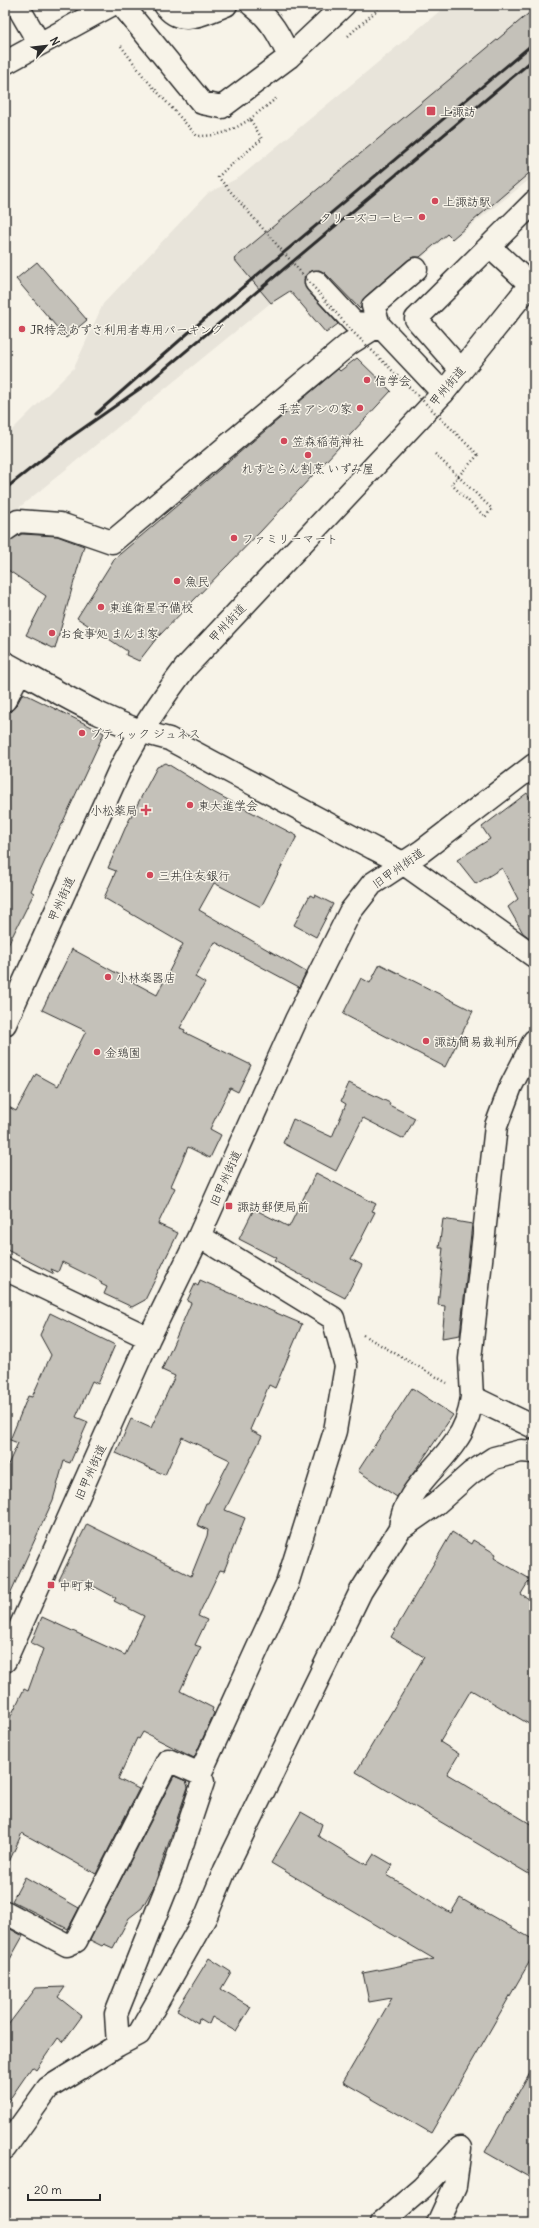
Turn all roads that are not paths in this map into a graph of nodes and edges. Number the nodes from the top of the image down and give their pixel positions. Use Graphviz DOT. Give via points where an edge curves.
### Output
graph roads {
  1 [pos="17,5"];
  2 [pos="111,5"];
  3 [pos="122,5"];
  4 [pos="165,5"];
  5 [pos="226,5"];
  6 [pos="252,5"];
  7 [pos="344,5"];
  8 [pos="39,44"];
  9 [pos="289,57"];
  10 [pos="5,63"];
  11 [pos="534,202"];
  12 [pos="490,247"];
  13 [pos="416,269"];
  14 [pos="316,282"];
  15 [pos="532,282"];
  16 [pos="379,325"];
  17 [pos="461,370"];
  18 [pos="442,393"];
  19 [pos="5,530"];
  20 [pos="12,667"];
  21 [pos="5,700"];
  22 [pos="140,732"];
  23 [pos="534,765"];
  24 [pos="403,863"];
  25 [pos="534,956"];
  26 [pos="5,1024"];
  27 [pos="534,1041"];
  28 [pos="199,1236"];
  29 [pos="5,1269"];
  30 [pos="149,1338"];
  31 [pos="472,1397"];
  32 [pos="534,1427"];
  33 [pos="534,1452"];
  34 [pos="400,1529"];
  35 [pos="5,1661"];
  36 [pos="200,1774"];
  37 [pos="5,1912"];
  38 [pos="118,2045"];
  39 [pos="5,2148"];
  40 [pos="381,2223"];
  41 [pos="438,2223"];
  1 -- 8 [label="main road"];
  2 -- 8 [label="main road"];
  3 -- 9 [label="main road" via="202,103 222,107"];
  4 -- 5 [label="main road" via="168,10 182,17 197,16"];
  6 -- 9 [label="main road" via="264,14 278,33"];
  7 -- 9 [label="main road"];
  8 -- 10 [label="main road"];
  11 -- 12 [label="main road"];
  12 -- 15 [label="main road"];
  12 -- 17 [label="main road" via="416,319"];
  13 -- 16 [label="main road" via="373,306"];
  14 -- 16 [label="main road" via="354,323"];
  15 -- 17 [label="main road, 甲州街道"];
  16 -- 18 [label="main road"];
  16 -- 19 [label="main road" via="349,344 112,542 60,524 18,521"];
  17 -- 18 [label="main road, 甲州街道"];
  18 -- 22 [label="main road, 甲州街道" via="185,668"];
  20 -- 21 [label="main road"];
  20 -- 22 [label="main road"];
  22 -- 24 [label="main road" via="169,739"];
  22 -- 26 [label="main road, 甲州街道" via="120,769"];
  23 -- 24 [label="main road, 旧甲州街道"];
  24 -- 25 [label="main road"];
  24 -- 28 [label="main road, 旧甲州街道" via="372,884 350,912 296,1020"];
  27 -- 31 [label="main road" via="511,1086 496,1126 470,1359"];
  28 -- 30 [label="main road, 旧甲州街道"];
  28 -- 36 [label="main road" via="332,1318 346,1366 335,1432 287,1584"];
  29 -- 30 [label="main road"];
  30 -- 35 [label="main road, 旧甲州街道"];
  31 -- 32 [label="main road"];
  31 -- 34 [label="main road" via="470,1414 456,1442 408,1499 401,1516"];
  33 -- 34 [label="main road" via="521,1451 494,1458"];
  34 -- 38 [label="main road" via="361,1591 225,1870 206,1916 139,2034"];
  36 -- 37 [label="main road" via="168,1760 76,1941 68,1945"];
  36 -- 38 [label="main road" via="203,1782 174,1869 116,2014"];
  38 -- 39 [label="main road" via="48,2088"];
  40 -- 41 [label="main road" via="422,2188 460,2148 454,2186"];
}
